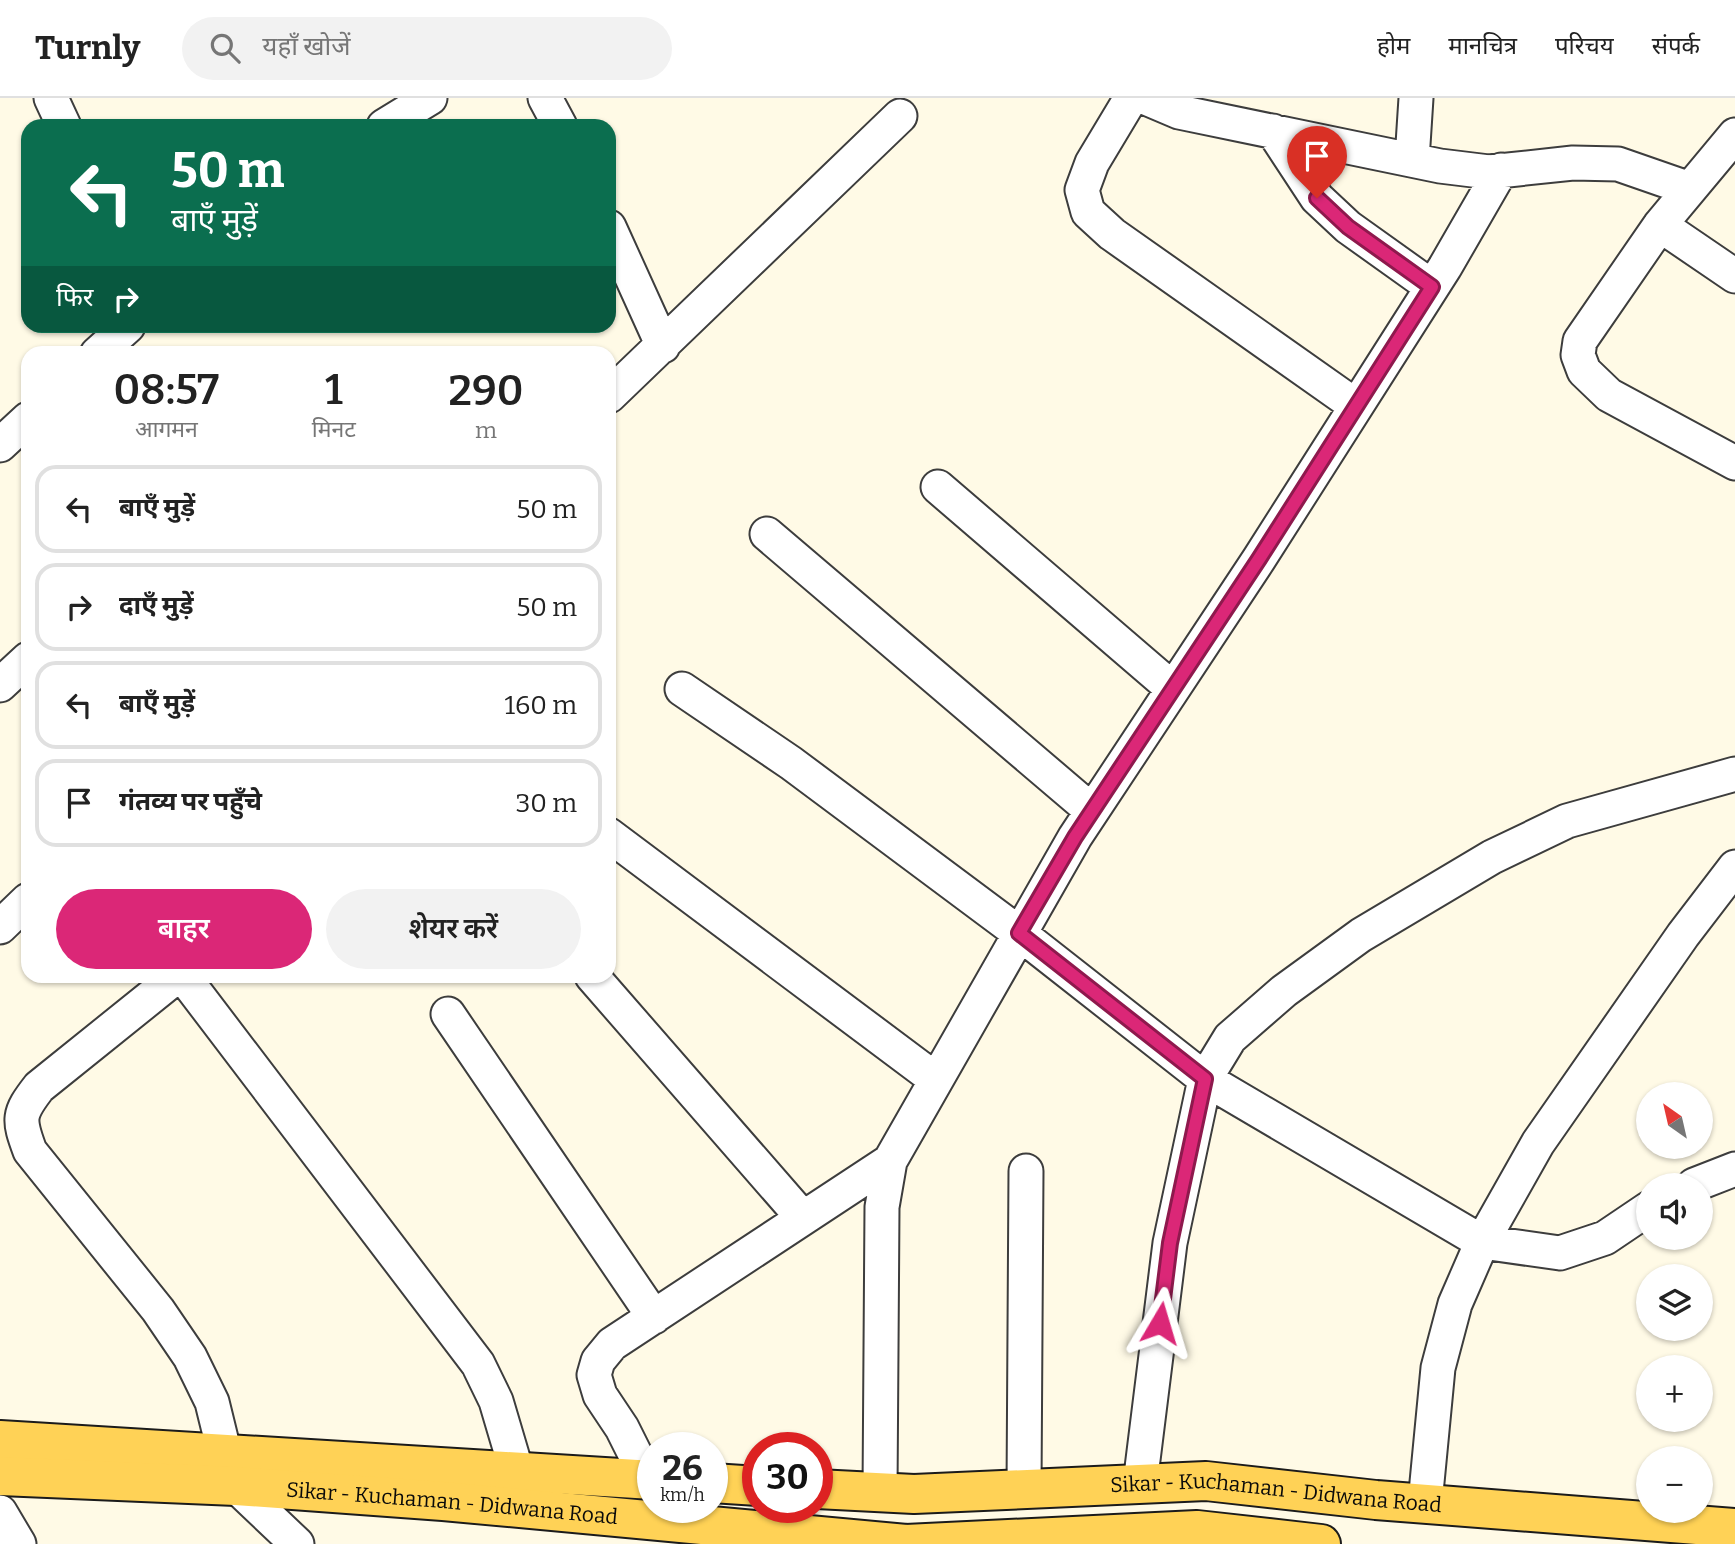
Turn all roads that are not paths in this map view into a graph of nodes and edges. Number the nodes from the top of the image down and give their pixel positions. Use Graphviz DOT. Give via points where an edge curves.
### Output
graph roads {
  1 [pos="51,98"];
  2 [pos="430,98"];
  3 [pos="545,98"];
  4 [pos="1131,98"];
  5 [pos="1146,98"];
  6 [pos="1416,98"];
  7 [pos="900,116"];
  8 [pos="61,119"];
  9 [pos="396,119"];
  10 [pos="556,119"];
  11 [pos="1273,131"];
  12 [pos="1735,135"];
  13 [pos="1412,160"];
  14 [pos="1501,170"];
  15 [pos="1690,189"];
  16 [pos="1660,225"];
  17 [pos="616,243"];
  18 [pos="1735,276"];
  19 [pos="1432,287"];
  20 [pos="120,333"];
  21 [pos="106,346"];
  22 [pos="663,346"];
  23 [pos="616,390"];
  24 [pos="1356,406"];
  25 [pos="21,426"];
  26 [pos="0,445"];
  27 [pos="1735,463"];
  28 [pos="938,487"];
  29 [pos="768,534"];
  30 [pos="21,666"];
  31 [pos="0,685"];
  32 [pos="682,689"];
  33 [pos="1173,689"];
  34 [pos="1735,774"];
  35 [pos="1092,811"];
  36 [pos="616,840"];
  37 [pos="1735,867"];
  38 [pos="21,907"];
  39 [pos="0,927"];
  40 [pos="1019,933"];
  41 [pos="171,983"];
  42 [pos="185,983"];
  43 [pos="598,983"];
  44 [pos="448,1014"];
  45 [pos="935,1079"];
  46 [pos="1205,1079"];
  47 [pos="890,1161"];
  48 [pos="1735,1169"];
  49 [pos="1026,1171"];
  50 [pos="1713,1178"];
  51 [pos="1636,1217"];
  52 [pos="803,1218"];
  53 [pos="1482,1242"];
  54 [pos="654,1317"];
  55 [pos="0,1440"];
  56 [pos="637,1456"];
  57 [pos="230,1470"];
  58 [pos="517,1472"];
  59 [pos="0,1476"];
  60 [pos="637,1479"];
  61 [pos="1140,1484"];
  62 [pos="1024,1489"];
  63 [pos="833,1490"];
  64 [pos="880,1492"];
  65 [pos="1425,1503"];
  66 [pos="0,1513"];
  67 [pos="1735,1528"];
  68 [pos="1199,1537"];
  69 [pos="961,1543"];
  70 [pos="19,1544"];
  71 [pos="297,1544"];
  72 [pos="1321,1544"];
  1 -- 8 [label="street"];
  2 -- 9 [label="street"];
  3 -- 10 [label="street"];
  4 -- 24 [label="street" via="1092,163 1082,190 1088,212 1111,234"];
  5 -- 11 [label="street" via="1179,112"];
  6 -- 13 [label="street"];
  7 -- 22 [label="street"];
  11 -- 13 [label="street"];
  11 -- 19 [label="street" via="1317,198 1348,227"];
  12 -- 15 [label="street"];
  13 -- 14 [label="street"];
  14 -- 15 [label="street" via="1618,164"];
  14 -- 19 [label="street"];
  15 -- 16 [label="street"];
  16 -- 18 [label="street"];
  16 -- 27 [label="street" via="1580,341 1578,355 1584,371 1609,395"];
  17 -- 22 [label="street"];
  19 -- 24 [label="street"];
  20 -- 21 [label="street"];
  22 -- 23 [label="street"];
  24 -- 33 [label="street"];
  25 -- 26 [label="street"];
  28 -- 33 [label="street"];
  29 -- 35 [label="street"];
  30 -- 31 [label="street"];
  32 -- 40 [label="street" via="791,762"];
  33 -- 35 [label="street"];
  34 -- 46 [label="street" via="1567,821 1492,857 1361,935 1284,991 1230,1038"];
  35 -- 40 [label="street"];
  36 -- 45 [label="street"];
  37 -- 53 [label="street" via="1538,1143"];
  38 -- 39 [label="street"];
  40 -- 45 [label="street"];
  40 -- 46 [label="street"];
  41 -- 57 [label="street" via="39,1087 24,1107 21,1127 30,1151 158,1310 190,1357 212,1402"];
  42 -- 58 [label="street" via="478,1364 496,1401"];
  43 -- 52 [label="street"];
  44 -- 54 [label="street"];
  45 -- 47 [label="street"];
  46 -- 53 [label="street"];
  46 -- 61 [label="street" via="1170,1243"];
  47 -- 52 [label="street"];
  47 -- 64 [label="street" via="882,1207"];
  48 -- 50 [label="street"];
  49 -- 62 [label="street"];
  51 -- 53 [label="street" via="1605,1238 1560,1253"];
  52 -- 54 [label="street"];
  53 -- 65 [label="street" via="1455,1304 1438,1368"];
  54 -- 56 [label="street" via="612,1344 594,1375 600,1395"];
  55 -- 57 [label="main road, Sikar - Kuchaman - Didwana Road"];
  57 -- 58 [label="main road, Sikar - Kuchaman - Didwana Road"];
  57 -- 59 [label="main road, Sikar - Kuchaman - Didwana Road"];
  57 -- 69 [label="main road, Sikar - Kuchaman - Didwana Road" via="443,1501 906,1544"];
  57 -- 71 [label="street"];
  58 -- 60 [label="main road, Sikar - Kuchaman - Didwana Road"];
  61 -- 62 [label="main road, Sikar - Kuchaman - Didwana Road"];
  61 -- 65 [label="main road, Sikar - Kuchaman - Didwana Road" via="1206,1481"];
  62 -- 64 [label="main road, Sikar - Kuchaman - Didwana Road"];
  63 -- 64 [label="main road, Sikar - Kuchaman - Didwana Road"];
  65 -- 67 [label="main road, Sikar - Kuchaman - Didwana Road"];
  66 -- 70 [label="street"];
  68 -- 69 [label="main road, Sikar - Kuchaman - Didwana Road"];
  68 -- 72 [label="main road, Sikar - Kuchaman - Didwana Road"];
}
